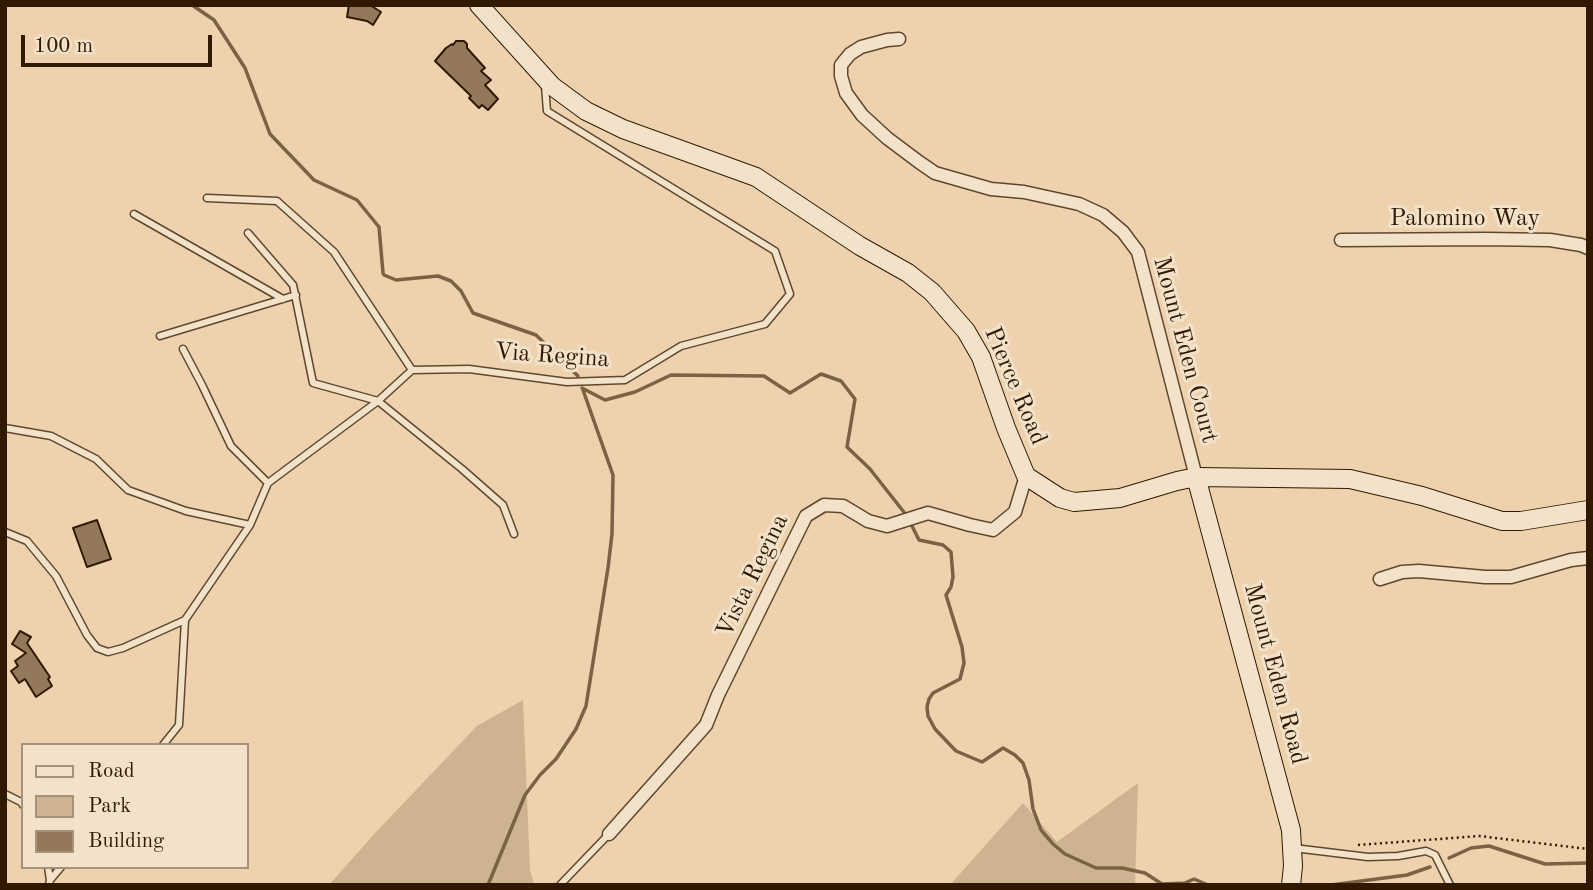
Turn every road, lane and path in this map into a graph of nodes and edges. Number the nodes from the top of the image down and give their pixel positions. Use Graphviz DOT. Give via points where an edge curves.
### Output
graph roads {
  1 [pos="479,5"];
  2 [pos="898,39"];
  3 [pos="545,77"];
  4 [pos="207,198"];
  5 [pos="134,214"];
  6 [pos="248,233"];
  7 [pos="1341,240"];
  8 [pos="1588,248"];
  9 [pos="296,295"];
  10 [pos="283,299"];
  11 [pos="160,335"];
  12 [pos="183,349"];
  13 [pos="412,370"];
  14 [pos="378,401"];
  15 [pos="5,428"];
  16 [pos="1026,476"];
  17 [pos="1196,477"];
  18 [pos="268,483"];
  19 [pos="1588,510"];
  20 [pos="250,525"];
  21 [pos="5,532"];
  22 [pos="514,534"];
  23 [pos="1588,558"];
  24 [pos="1380,579"];
  25 [pos="185,621"];
  26 [pos="165,743"];
  27 [pos="5,794"];
  28 [pos="21,802"];
  29 [pos="609,834"];
  30 [pos="1357,845"];
  31 [pos="1292,848"];
  32 [pos="1588,849"];
  33 [pos="560,885"];
  34 [pos="1292,885"];
  35 [pos="1450,885"];
  1 -- 3 [label="street, Pierce Road"];
  2 -- 17 [label="street, Mount Eden Court" via="861,47 841,65 846,93 887,138 935,173 991,189 1080,204 1124,232 1138,252"];
  3 -- 13 [label="lane, Via Regina" via="547,111 775,251 790,295 765,324 681,346 625,380 567,382 469,369"];
  3 -- 16 [label="street, Pierce Road" via="586,111 756,177 932,292 966,331 981,357"];
  4 -- 13 [label="lane" via="277,201 334,252"];
  5 -- 10 [label="lane"];
  6 -- 9 [label="lane" via="293,285"];
  7 -- 8 [label="street, Palomino Way" via="1550,240"];
  9 -- 10 [label="lane"];
  9 -- 14 [label="lane" via="313,383"];
  10 -- 11 [label="lane"];
  12 -- 18 [label="lane" via="231,446"];
  13 -- 14 [label="lane"];
  14 -- 18 [label="lane"];
  14 -- 22 [label="lane" via="503,505"];
  15 -- 20 [label="lane" via="51,436 96,459 128,490 186,511"];
  16 -- 17 [label="street, Pierce Road" via="1059,498 1074,502 1120,498"];
  16 -- 29 [label="street, Vista Regina" via="1015,512 993,530 928,513 887,526 843,506 824,505 806,516 706,725"];
  17 -- 19 [label="street, Pierce Road" via="1350,479 1502,521"];
  17 -- 31 [label="street, Mount Eden Road" via="1291,830"];
  18 -- 20 [label="lane"];
  20 -- 25 [label="lane"];
  21 -- 25 [label="lane" via="27,541 56,576 97,648 108,652 123,648"];
  23 -- 24 [label="street" via="1511,577 1419,571"];
  25 -- 26 [label="lane" via="179,725"];
  27 -- 28 [label="lane"];
  29 -- 33 [label="lane"];
  30 -- 32 [label="path" via="1479,836"];
  31 -- 34 [label="street, Mount Eden Road"];
  31 -- 35 [label="lane" via="1368,857 1426,851 1436,855"];
}
